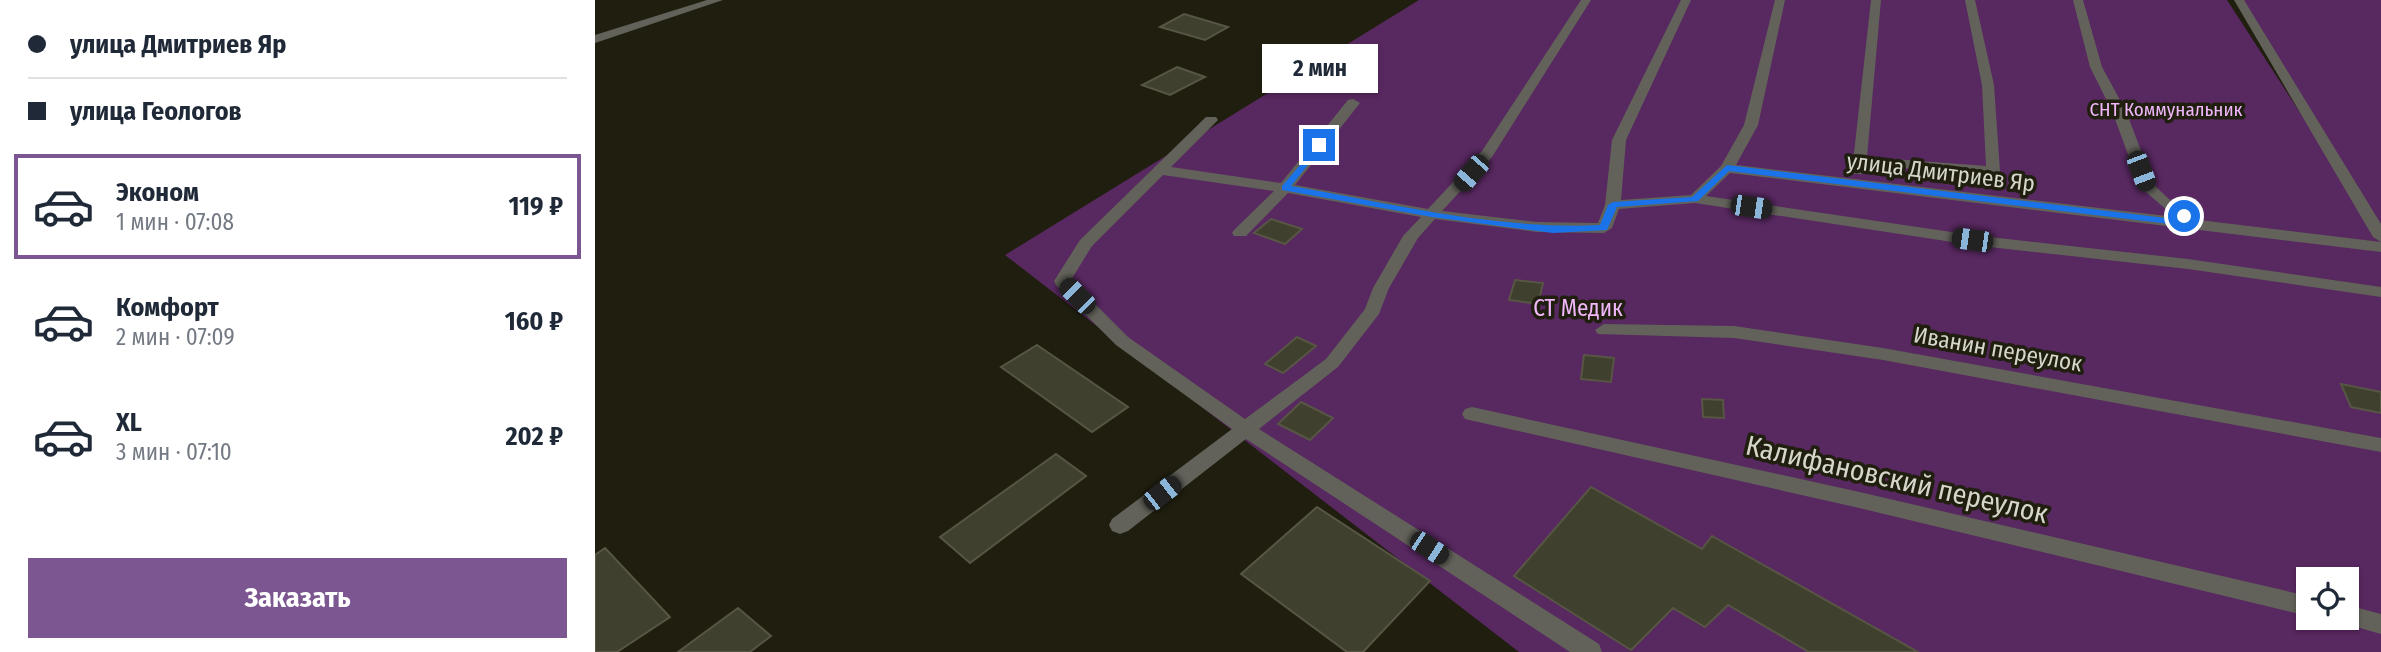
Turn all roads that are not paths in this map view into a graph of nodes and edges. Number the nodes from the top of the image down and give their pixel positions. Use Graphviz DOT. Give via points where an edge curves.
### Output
graph roads {
  1 [pos="718,0"];
  2 [pos="1585,0"];
  3 [pos="1686,0"];
  4 [pos="1780,0"];
  5 [pos="1875,0"];
  6 [pos="1970,0"];
  7 [pos="2078,0"];
  8 [pos="2239,0"];
  9 [pos="595,39"];
  10 [pos="1353,103"];
  11 [pos="1211,120"];
  12 [pos="1860,161"];
  13 [pos="1727,168"];
  14 [pos="1955,168"];
  15 [pos="1159,170"];
  16 [pos="1858,186"];
  17 [pos="1285,188"];
  18 [pos="1954,197"];
  19 [pos="1695,199"];
  20 [pos="1613,205"];
  21 [pos="1432,214"];
  22 [pos="2195,224"];
  23 [pos="1240,233"];
  24 [pos="2381,237"];
  25 [pos="2381,247"];
  26 [pos="2381,292"];
  27 [pos="1604,330"];
  28 [pos="1472,414"];
  29 [pos="1245,429"];
  30 [pos="2381,444"];
  31 [pos="1120,525"];
  32 [pos="2296,603"];
  33 [pos="2359,618"];
  34 [pos="2381,624"];
  35 [pos="1590,652"];
  1 -- 9 [label="street"];
  2 -- 21 [label="street" via="1487,154"];
  3 -- 20 [label="street" via="1619,140"];
  4 -- 13 [label="street" via="1751,125"];
  5 -- 12 [label="street"];
  6 -- 14 [label="street" via="1988,85 1993,171"];
  7 -- 22 [label="street" via="2096,67 2119,111 2147,187"];
  8 -- 24 [label="street"];
  10 -- 17 [label="street"];
  11 -- 15 [label="street"];
  12 -- 14 [label="street"];
  12 -- 16 [label="street"];
  13 -- 16 [label="street, улица Дмитриев Яр"];
  13 -- 19 [label="street"];
  14 -- 18 [label="street"];
  15 -- 17 [label="street"];
  15 -- 29 [label="street" via="1086,243 1062,281 1122,341"];
  16 -- 18 [label="street, улица Дмитриев Яр"];
  17 -- 21 [label="street"];
  17 -- 23 [label="street"];
  18 -- 22 [label="street, улица Дмитриев Яр"];
  19 -- 20 [label="street"];
  19 -- 26 [label="street"];
  20 -- 21 [label="street" via="1604,228 1553,230"];
  21 -- 29 [label="street" via="1411,236 1373,310 1332,363"];
  22 -- 25 [label="street, улица Дмитриев Яр"];
  27 -- 30 [label="street, Иванин переулок" via="1734,332 1883,354"];
  28 -- 32 [label="street, Калифановский переулок"];
  29 -- 31 [label="street"];
  29 -- 35 [label="street"];
  33 -- 34 [label="street"];
}
